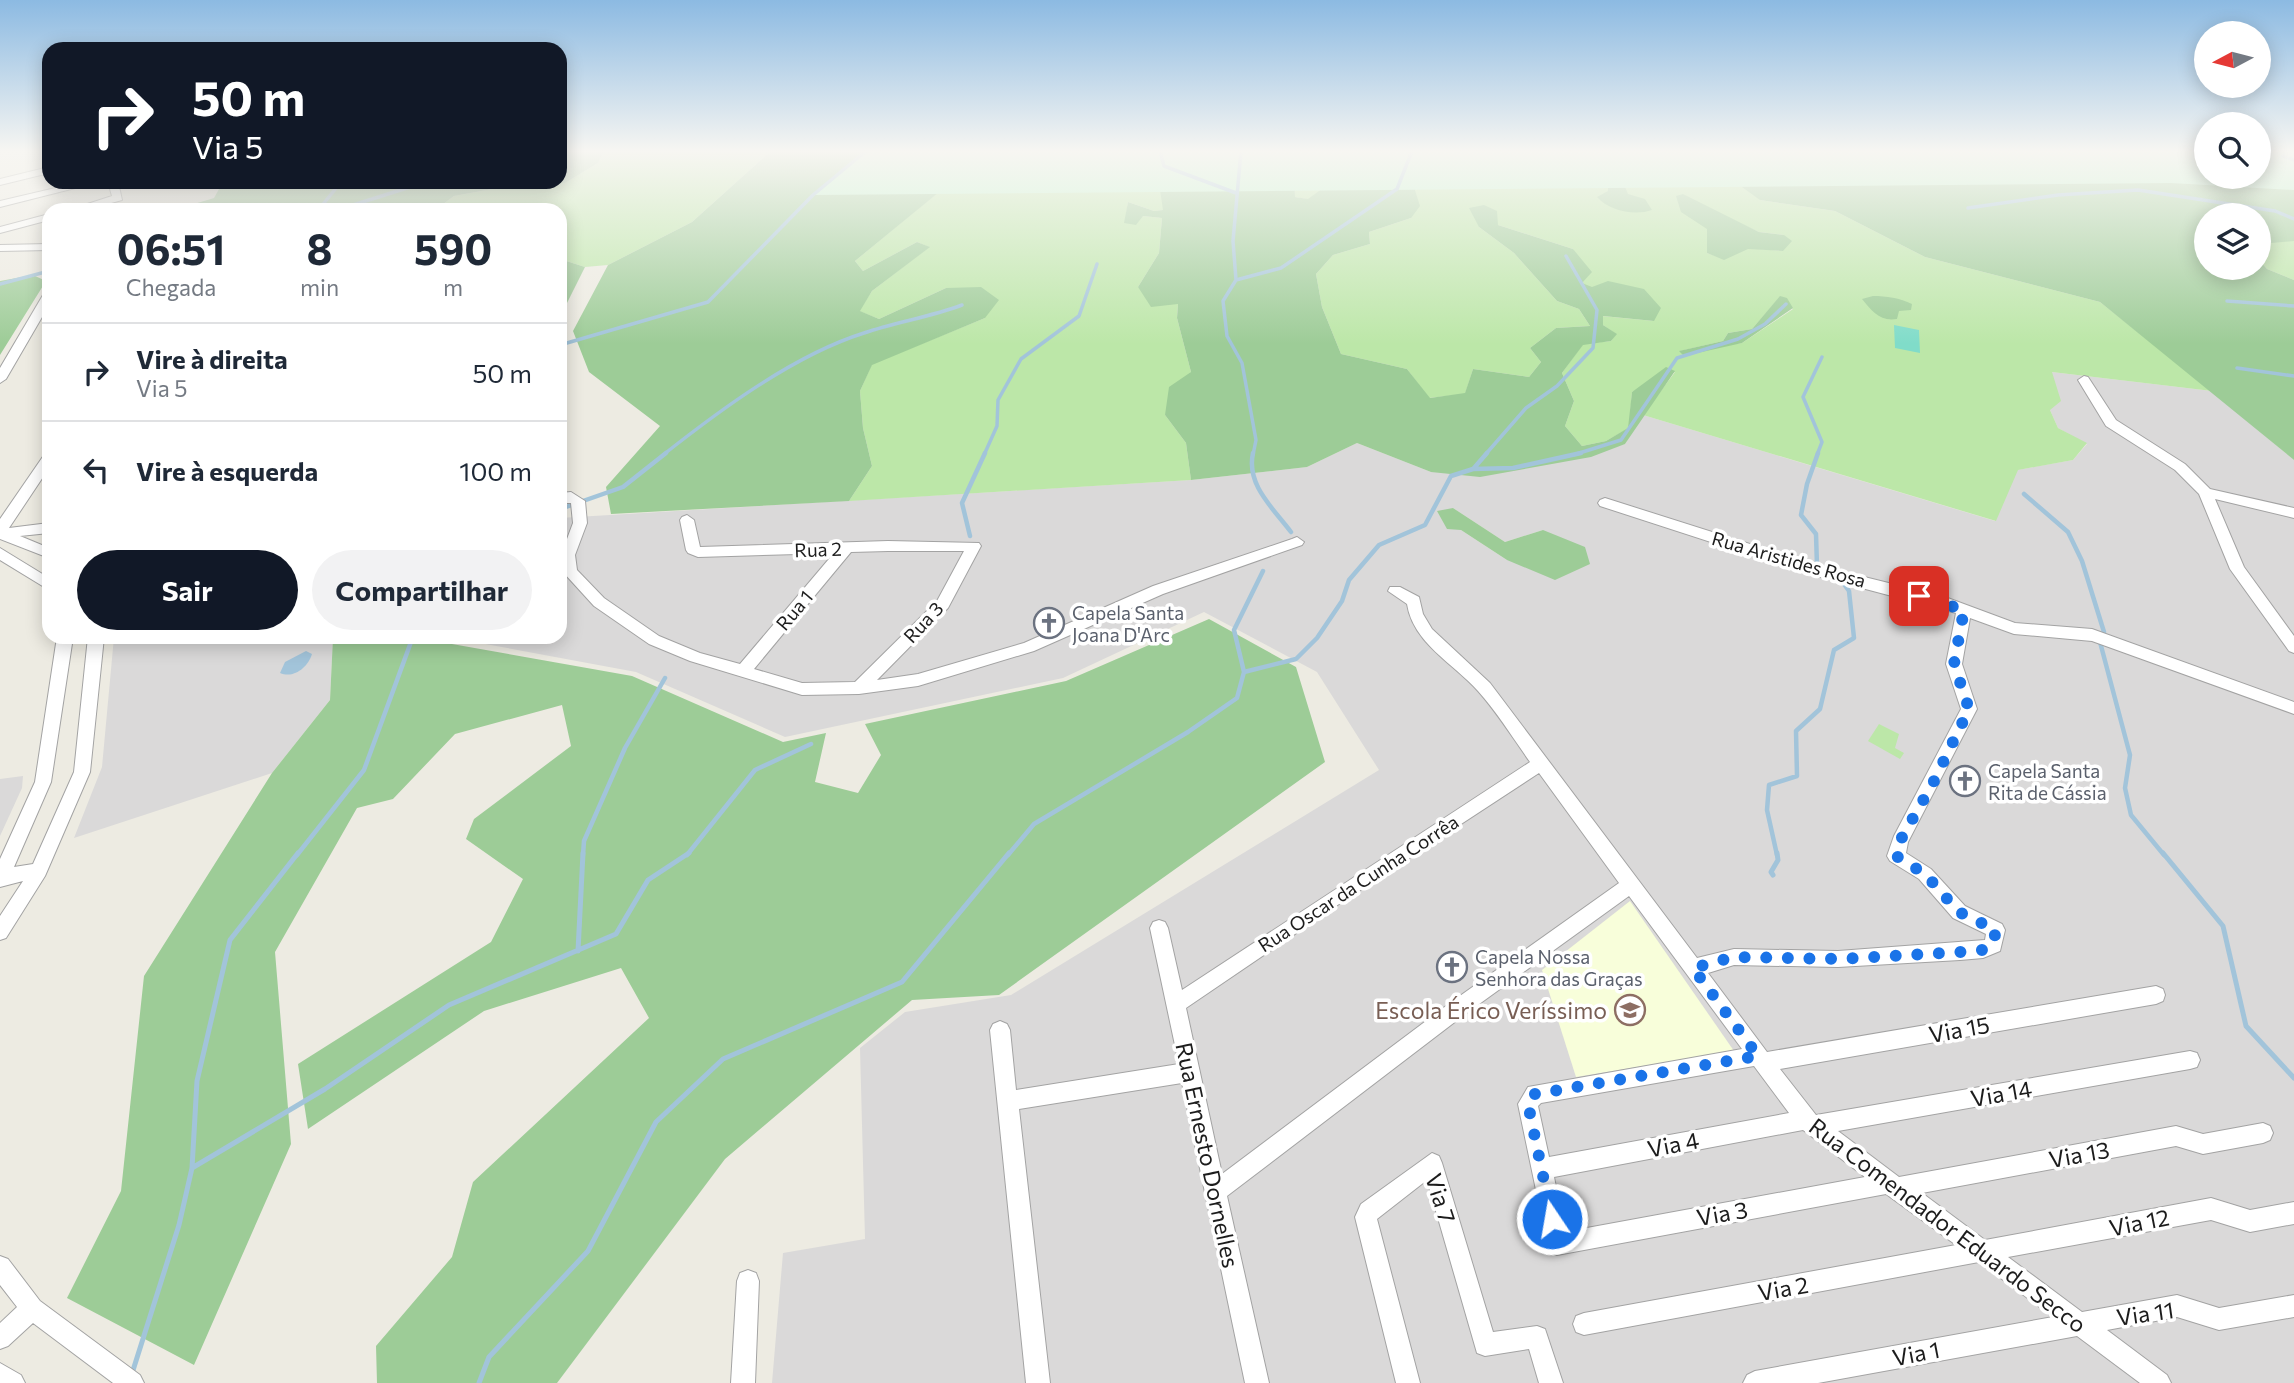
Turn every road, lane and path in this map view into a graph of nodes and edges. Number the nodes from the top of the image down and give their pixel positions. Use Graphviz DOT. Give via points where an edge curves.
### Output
graph roads {
  1 [pos="42,219"];
  2 [pos="0,230"];
  3 [pos="0,247"];
  4 [pos="42,247"];
  5 [pos="42,307"];
  6 [pos="0,379"];
  7 [pos="2084,380"];
  8 [pos="42,469"];
  9 [pos="2205,492"];
  10 [pos="567,497"];
  11 [pos="1605,503"];
  12 [pos="2294,513"];
  13 [pos="687,520"];
  14 [pos="42,529"];
  15 [pos="0,533"];
  16 [pos="1297,542"];
  17 [pos="974,546"];
  18 [pos="846,548"];
  19 [pos="42,550"];
  20 [pos="0,554"];
  21 [pos="42,580"];
  22 [pos="1395,591"];
  23 [pos="1964,610"];
  24 [pos="64,644"];
  25 [pos="95,644"];
  26 [pos="2294,647"];
  27 [pos="743,671"];
  28 [pos="859,688"];
  29 [pos="2294,708"];
  30 [pos="1541,763"];
  31 [pos="39,871"];
  32 [pos="1,877"];
  33 [pos="1632,884"];
  34 [pos="1159,928"];
  35 [pos="0,932"];
  36 [pos="1693,968"];
  37 [pos="2156,995"];
  38 [pos="1175,1005"];
  39 [pos="1000,1030"];
  40 [pos="1760,1059"];
  41 [pos="2190,1060"];
  42 [pos="1190,1072"];
  43 [pos="1008,1101"];
  44 [pos="1809,1123"];
  45 [pos="2263,1133"];
  46 [pos="1541,1169"];
  47 [pos="1890,1185"];
  48 [pos="1216,1192"];
  49 [pos="2294,1213"];
  50 [pos="1557,1244"];
  51 [pos="1982,1252"];
  52 [pos="0,1267"];
  53 [pos="748,1281"];
  54 [pos="2294,1306"];
  55 [pos="32,1309"];
  56 [pos="2077,1323"];
  57 [pos="1584,1324"];
  58 [pos="0,1338"];
  59 [pos="0,1374"];
  60 [pos="13,1383"];
  61 [pos="132,1383"];
  62 [pos="743,1383"];
  63 [pos="1038,1383"];
  64 [pos="1257,1383"];
  65 [pos="1408,1383"];
  66 [pos="1551,1383"];
  67 [pos="1755,1383"];
  68 [pos="2159,1383"];
  1 -- 2 [label="street"];
  3 -- 4 [label="street"];
  5 -- 6 [label="street"];
  7 -- 9 [label="street" via="2111,423 2180,467"];
  8 -- 15 [label="street"];
  9 -- 12 [label="street"];
  9 -- 26 [label="street" via="2236,569"];
  10 -- 27 [label="street" via="578,501 580,523 568,555 570,572 599,602 654,640"];
  11 -- 23 [label="street, Rua Aristides Rosa" via="1814,570"];
  13 -- 18 [label="street, Rua 2" via="696,552"];
  14 -- 15 [label="street"];
  15 -- 19 [label="street"];
  16 -- 28 [label="street" via="1158,590 1029,648 918,680"];
  17 -- 18 [label="street, Rua 2"];
  17 -- 28 [label="street, Rua 3" via="943,604"];
  18 -- 27 [label="street, Rua 1"];
  20 -- 21 [label="street"];
  22 -- 30 [label="street, Rua Comendador Eduardo Secco" via="1414,601 1426,632 1484,687"];
  23 -- 29 [label="street, Rua Aristides Rosa" via="2014,628 2092,635 2120,643"];
  23 -- 36 [label="street" via="1954,664 1969,709 1896,856 1925,874 1959,912 1996,930 1993,944 1983,950 1838,959 1734,957"];
  24 -- 32 [label="street" via="43,782"];
  25 -- 31 [label="street" via="82,772"];
  27 -- 28 [label="street" via="802,689"];
  30 -- 33 [label="street, Rua Comendador Eduardo Secco"];
  30 -- 38 [label="street, Rua Oscar da Cunha Corrêa"];
  31 -- 32 [label="street"];
  31 -- 35 [label="street"];
  33 -- 36 [label="street, Rua Comendador Eduardo Secco"];
  33 -- 48 [label="street" via="1457,1009"];
  34 -- 38 [label="street, Rua Ernesto Dornelles"];
  36 -- 40 [label="street, Rua Comendador Eduardo Secco"];
  37 -- 40 [label="street, Via 15"];
  38 -- 42 [label="street, Rua Ernesto Dornelles"];
  39 -- 43 [label="street"];
  40 -- 44 [label="street, Rua Comendador Eduardo Secco"];
  40 -- 46 [label="street, Via 15" via="1535,1094 1528,1104"];
  41 -- 44 [label="street, Via 14"];
  42 -- 43 [label="street"];
  42 -- 48 [label="street, Rua Ernesto Dornelles"];
  43 -- 63 [label="street"];
  44 -- 46 [label="street, Via 4"];
  44 -- 47 [label="street, Rua Comendador Eduardo Secco"];
  45 -- 47 [label="street, Via 13" via="2203,1144 2176,1136"];
  46 -- 50 [label="street, Via 15"];
  47 -- 50 [label="street, Via 3"];
  47 -- 51 [label="street, Rua Comendador Eduardo Secco"];
  48 -- 64 [label="street, Rua Ernesto Dornelles"];
  49 -- 51 [label="street, Via 12" via="2250,1221 2211,1209"];
  51 -- 56 [label="street, Rua Comendador Eduardo Secco"];
  51 -- 57 [label="street, Via 2"];
  52 -- 55 [label="street"];
  53 -- 62 [label="street"];
  54 -- 56 [label="street, Via 11" via="2219,1319 2177,1306"];
  55 -- 58 [label="street"];
  55 -- 61 [label="street"];
  56 -- 67 [label="street, Via 1"];
  56 -- 68 [label="street, Rua Comendador Eduardo Secco"];
  59 -- 60 [label="street"];
  65 -- 66 [label="street, Via 7" via="1366,1217 1432,1163 1485,1345 1537,1337"];
}
